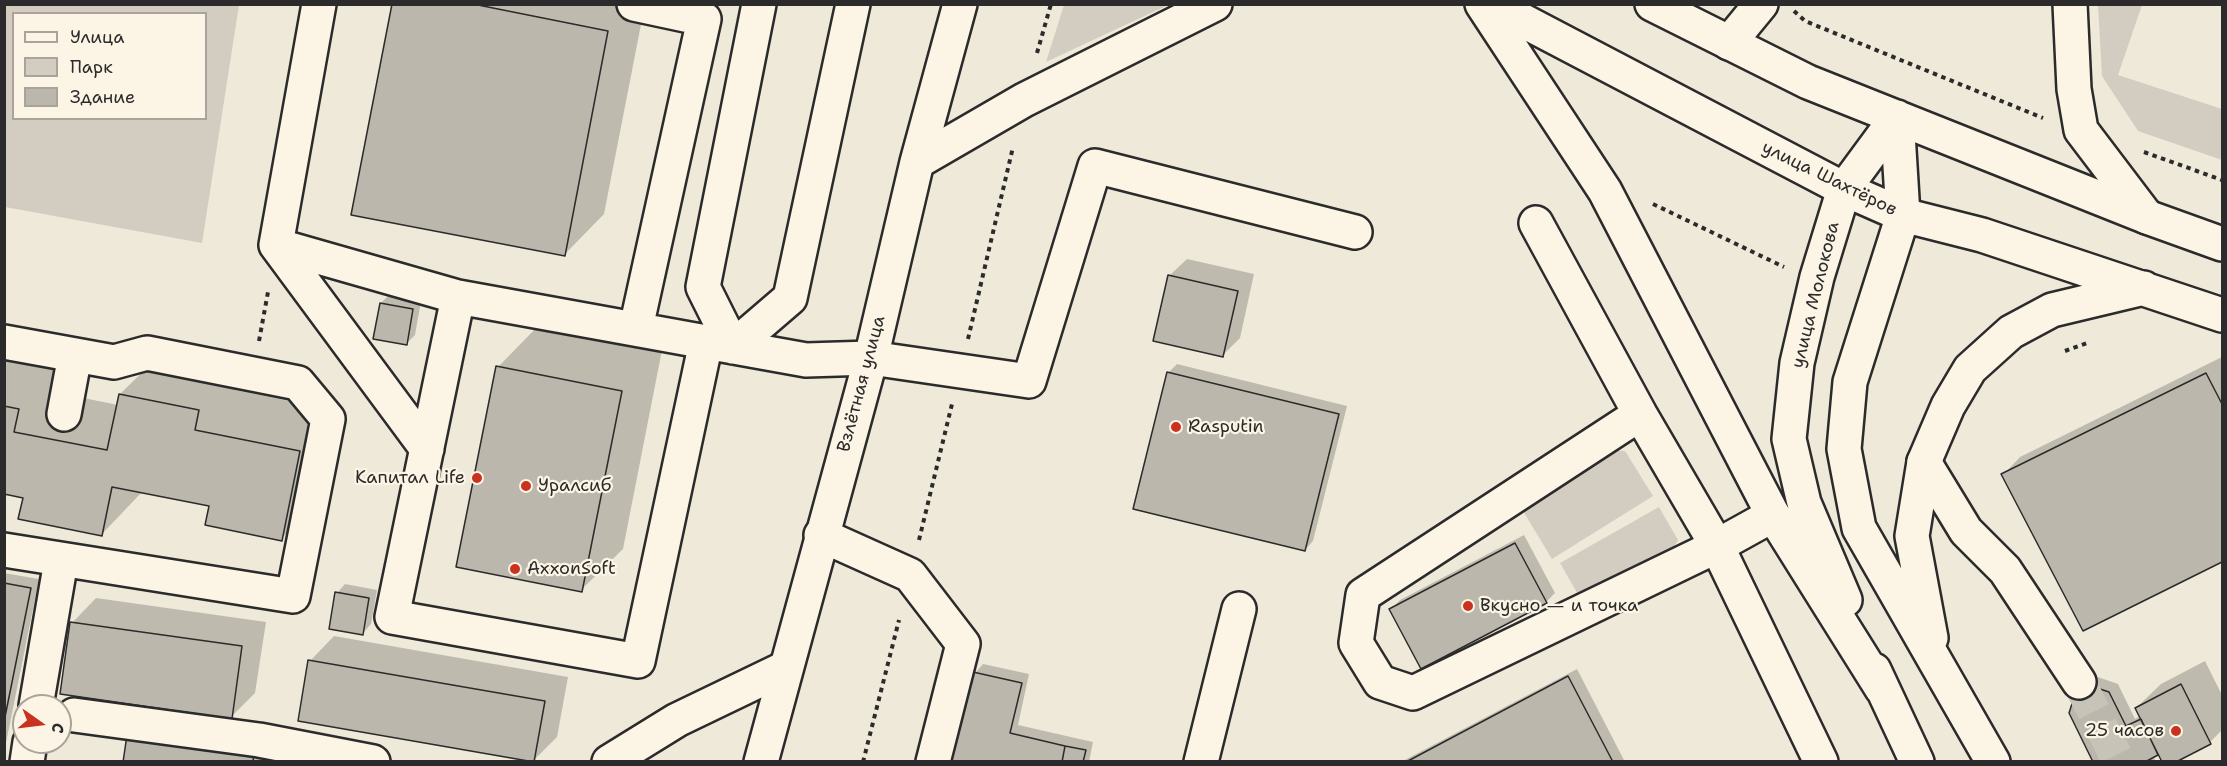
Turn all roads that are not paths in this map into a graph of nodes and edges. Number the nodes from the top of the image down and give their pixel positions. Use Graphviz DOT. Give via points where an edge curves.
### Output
graph roads {
  1 [pos="319,4"];
  2 [pos="634,4"];
  3 [pos="759,4"];
  4 [pos="853,4"];
  5 [pos="960,4"];
  6 [pos="1215,4"];
  7 [pos="1482,4"];
  8 [pos="1491,4"];
  9 [pos="1652,4"];
  10 [pos="1761,4"];
  11 [pos="2070,4"];
  12 [pos="706,12"];
  13 [pos="1730,44"];
  14 [pos="1897,117"];
  15 [pos="917,162"];
  16 [pos="1844,189"];
  17 [pos="1903,215"];
  18 [pos="2147,218"];
  19 [pos="1536,223"];
  20 [pos="1355,232"];
  21 [pos="2223,244"];
  22 [pos="276,245"];
  23 [pos="2144,288"];
  24 [pos="458,297"];
  25 [pos="2223,315"];
  26 [pos="636,328"];
  27 [pos="4,342"];
  28 [pos="720,345"];
  29 [pos="75,355"];
  30 [pos="871,358"];
  31 [pos="64,414"];
  32 [pos="1640,414"];
  33 [pos="427,449"];
  34 [pos="1924,462"];
  35 [pos="1773,515"];
  36 [pos="821,535"];
  37 [pos="1717,546"];
  38 [pos="4,550"];
  39 [pos="61,561"];
  40 [pos="1239,609"];
  41 [pos="1935,660"];
  42 [pos="784,668"];
  43 [pos="2079,682"];
  44 [pos="1882,689"];
  45 [pos="38,694"];
  46 [pos="74,715"];
  47 [pos="373,762"];
  48 [pos="609,762"];
  49 [pos="761,762"];
  50 [pos="933,762"];
  51 [pos="1201,762"];
  52 [pos="1821,762"];
  53 [pos="1917,762"];
  54 [pos="1993,762"];
  1 -- 22 [label="main road"];
  2 -- 12 [label="main road"];
  3 -- 28 [label="main road" via="703,288"];
  4 -- 28 [label="main road" via="790,297"];
  5 -- 15 [label="main road, Взлётная улица"];
  6 -- 15 [label="main road" via="1024,100"];
  7 -- 35 [label="main road" via="1605,191"];
  8 -- 16 [label="main road, улица Шахтёров"];
  9 -- 13 [label="main road"];
  10 -- 13 [label="main road"];
  11 -- 18 [label="main road" via="2074,89 2081,130"];
  12 -- 26 [label="main road"];
  13 -- 14 [label="main road" via="1808,82"];
  14 -- 16 [label="main road, улица Молокова"];
  14 -- 17 [label="main road"];
  14 -- 18 [label="main road"];
  15 -- 30 [label="main road, Взлётная улица"];
  16 -- 17 [label="main road, улица Шахтёров"];
  16 -- 44 [label="main road, улица Молокова" via="1817,277 1797,363 1789,439 1804,503"];
  17 -- 23 [label="main road, улица Шахтёров" via="1982,235"];
  17 -- 41 [label="main road" via="1850,382 1844,449 1859,528"];
  18 -- 21 [label="main road"];
  19 -- 32 [label="main road"];
  20 -- 30 [label="main road" via="1095,166 1029,381"];
  22 -- 24 [label="main road"];
  22 -- 33 [label="main road"];
  23 -- 25 [label="main road, улица Шахтёров"];
  23 -- 34 [label="main road" via="2052,310 2011,332 1970,369 1948,406"];
  24 -- 26 [label="main road"];
  24 -- 33 [label="main road"];
  26 -- 28 [label="main road"];
  27 -- 29 [label="main road"];
  28 -- 30 [label="main road" via="806,360"];
  28 -- 33 [label="main road" via="638,661 392,617"];
  29 -- 31 [label="main road"];
  29 -- 39 [label="main road" via="114,362 147,353 298,383 328,419 293,596"];
  30 -- 36 [label="main road, Взлётная улица"];
  32 -- 37 [label="main road"];
  32 -- 37 [label="main road" via="1363,595 1356,643 1380,682 1413,693"];
  34 -- 41 [label="main road" via="1912,536"];
  34 -- 43 [label="main road" via="1966,531 2005,570"];
  35 -- 37 [label="main road"];
  35 -- 44 [label="main road"];
  36 -- 42 [label="main road, Взлётная улица"];
  36 -- 50 [label="main road" via="910,575 963,644"];
  37 -- 52 [label="main road"];
  38 -- 39 [label="main road"];
  39 -- 45 [label="main road"];
  40 -- 51 [label="main road"];
  41 -- 54 [label="main road"];
  42 -- 48 [label="main road" via="677,720"];
  42 -- 49 [label="main road, Взлётная улица"];
  44 -- 53 [label="main road, улица Молокова"];
  46 -- 47 [label="main road" via="259,740"];
}
